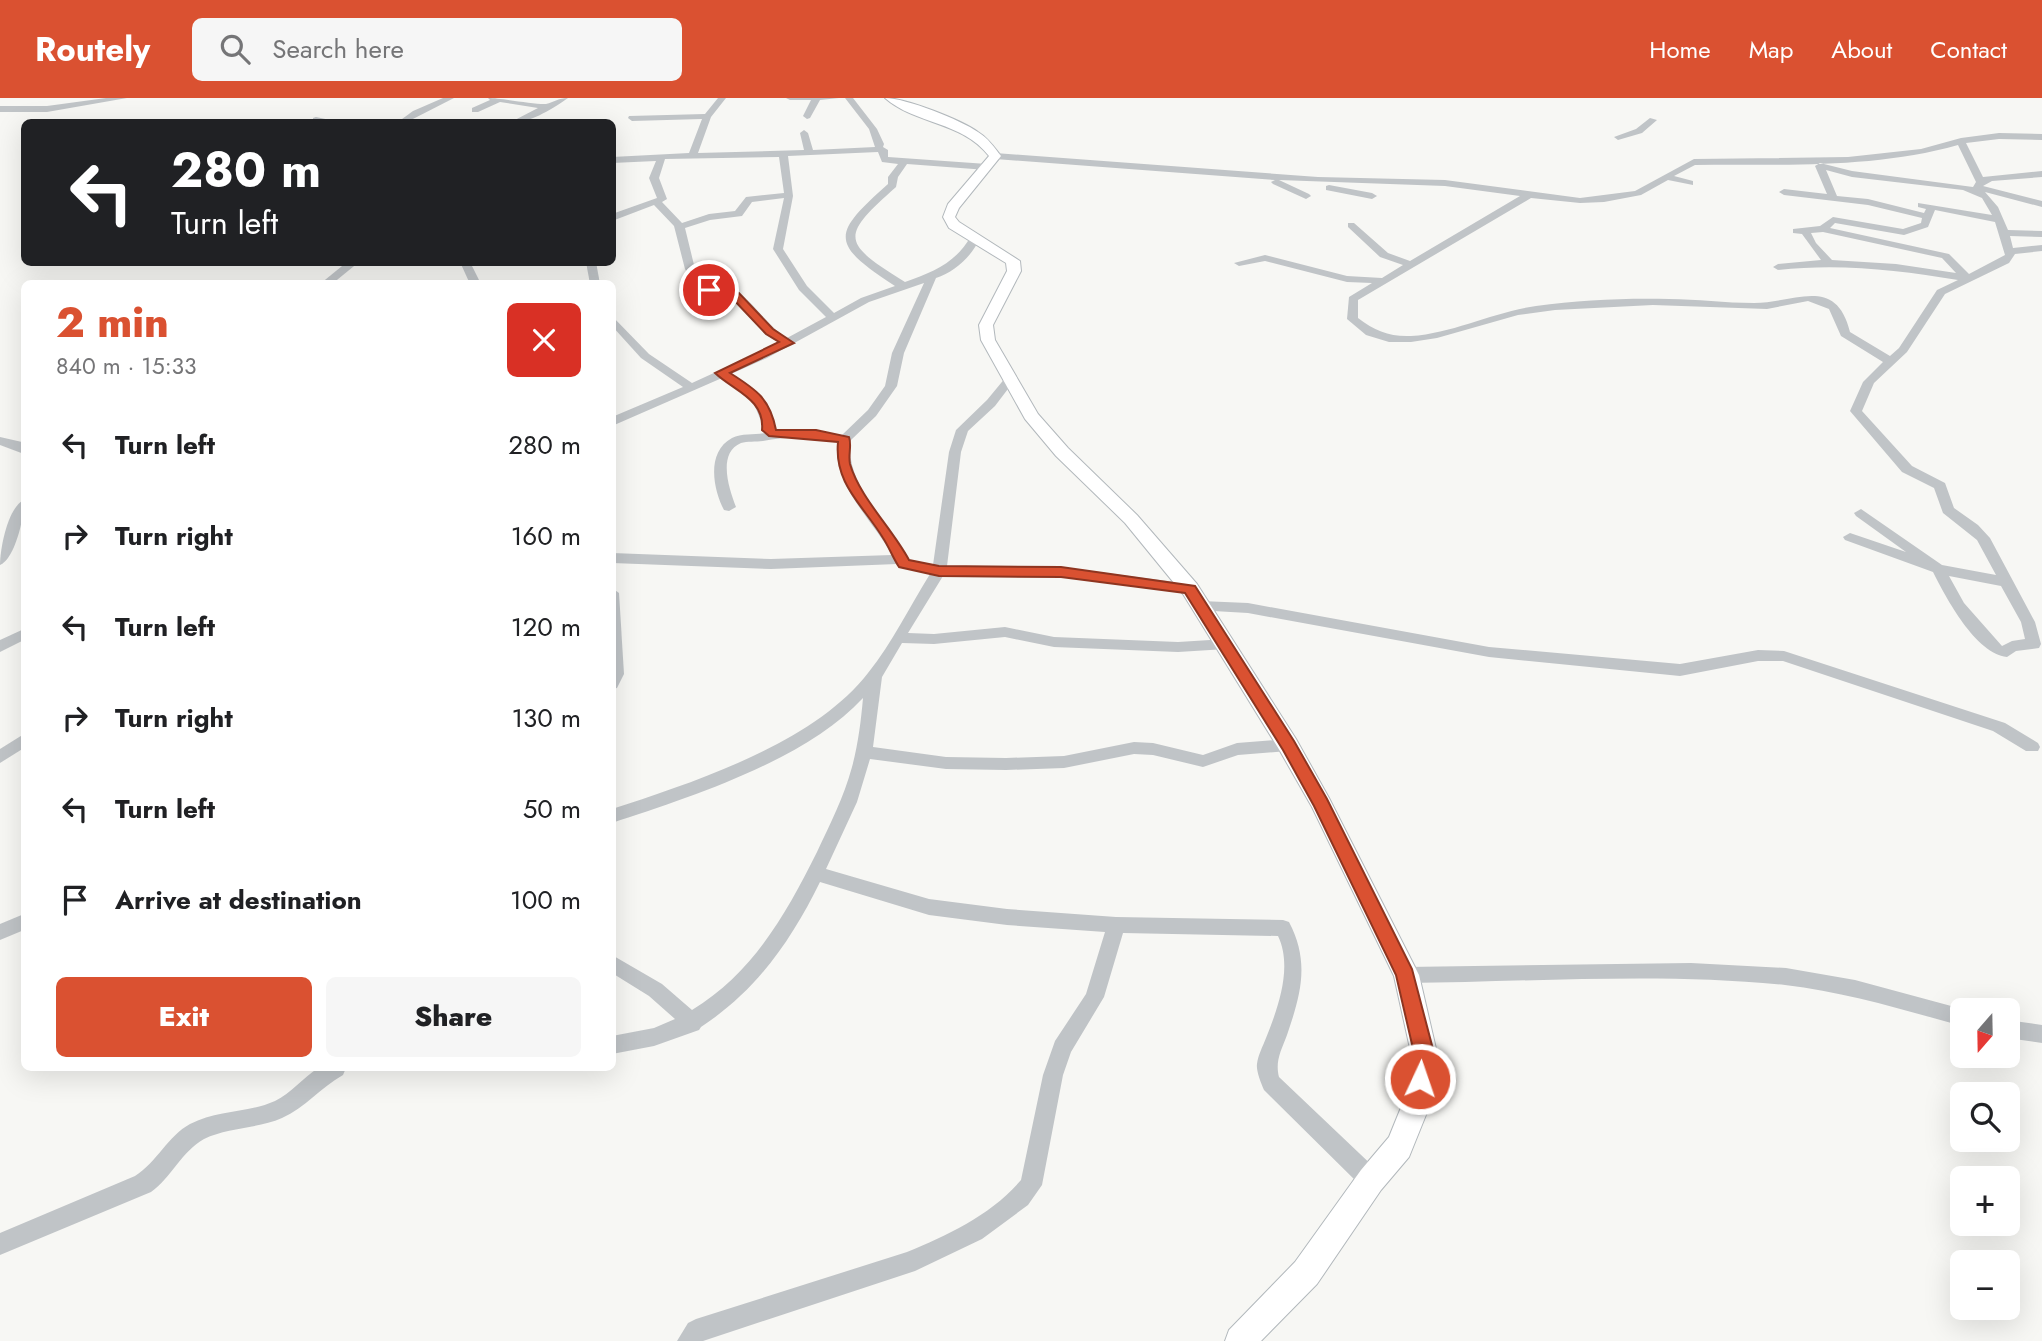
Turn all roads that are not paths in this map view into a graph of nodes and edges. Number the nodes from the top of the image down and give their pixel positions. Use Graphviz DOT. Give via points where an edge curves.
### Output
graph roads {
  1 [pos="123,98"];
  2 [pos="450,98"];
  3 [pos="564,98"];
  4 [pos="722,98"];
  5 [pos="790,98"];
  6 [pos="817,98"];
  7 [pos="835,98"];
  8 [pos="849,98"];
  9 [pos="891,98"];
  10 [pos="495,99"];
  11 [pos="549,107"];
  12 [pos="0,109"];
  13 [pos="475,110"];
  14 [pos="707,116"];
  15 [pos="807,116"];
  16 [pos="632,118"];
  17 [pos="407,119"];
  18 [pos="522,119"];
  19 [pos="1653,120"];
  20 [pos="804,133"];
  21 [pos="1618,137"];
  22 [pos="2042,137"];
  23 [pos="1961,141"];
  24 [pos="878,149"];
  25 [pos="810,153"];
  26 [pos="693,155"];
  27 [pos="783,155"];
  28 [pos="662,156"];
  29 [pos="616,160"];
  30 [pos="905,161"];
  31 [pos="991,161"];
  32 [pos="1815,164"];
  33 [pos="1262,174"];
  34 [pos="2042,174"];
  35 [pos="1666,177"];
  36 [pos="1690,183"];
  37 [pos="1978,186"];
  38 [pos="1292,187"];
  39 [pos="1320,187"];
  40 [pos="1784,192"];
  41 [pos="1874,194"];
  42 [pos="788,195"];
  43 [pos="1306,195"];
  44 [pos="1372,196"];
  45 [pos="1528,196"];
  46 [pos="1626,196"];
  47 [pos="1835,199"];
  48 [pos="656,202"];
  49 [pos="1643,202"];
  50 [pos="2042,204"];
  51 [pos="1930,212"];
  52 [pos="616,217"];
  53 [pos="1997,219"];
  54 [pos="1351,225"];
  55 [pos="679,226"];
  56 [pos="2004,233"];
  57 [pos="2042,234"];
  58 [pos="975,238"];
  59 [pos="1832,238"];
  60 [pos="2042,248"];
  61 [pos="2009,251"];
  62 [pos="1834,263"];
  63 [pos="1239,264"];
  64 [pos="1412,265"];
  65 [pos="349,266"];
  66 [pos="1777,267"];
  67 [pos="930,278"];
  68 [pos="1967,278"];
  69 [pos="330,280"];
  70 [pos="1385,281"];
  71 [pos="903,286"];
  72 [pos="832,317"];
  73 [pos="616,323"];
  74 [pos="788,343"];
  75 [pos="1889,361"];
  76 [pos="721,373"];
  77 [pos="1010,379"];
  78 [pos="691,387"];
  79 [pos="616,420"];
  80 [pos="774,433"];
  81 [pos="845,439"];
  82 [pos="0,441"];
  83 [pos="21,445"];
  84 [pos="729,507"];
  85 [pos="21,511"];
  86 [pos="1861,513"];
  87 [pos="1850,537"];
  88 [pos="616,558"];
  89 [pos="900,559"];
  90 [pos="0,560"];
  91 [pos="1938,569"];
  92 [pos="939,571"];
  93 [pos="2007,582"];
  94 [pos="1196,598"];
  95 [pos="21,636"];
  96 [pos="898,638"];
  97 [pos="1226,644"];
  98 [pos="0,647"];
  99 [pos="874,677"];
  100 [pos="21,742"];
  101 [pos="1289,746"];
  102 [pos="2032,747"];
  103 [pos="864,752"];
  104 [pos="0,757"];
  105 [pos="616,815"];
  106 [pos="816,874"];
  107 [pos="21,923"];
  108 [pos="1116,925"];
  109 [pos="0,932"];
  110 [pos="616,965"];
  111 [pos="1406,975"];
  112 [pos="1950,1014"];
  113 [pos="692,1024"];
  114 [pos="2020,1031"];
  115 [pos="2042,1034"];
  116 [pos="616,1044"];
  117 [pos="332,1071"];
  118 [pos="1371,1180"];
  119 [pos="0,1244"];
  120 [pos="689,1341"];
  121 [pos="1240,1341"];
  1 -- 12 [label="street"];
  2 -- 17 [label="street"];
  3 -- 11 [label="street"];
  4 -- 14 [label="street"];
  5 -- 6 [label="street"];
  6 -- 7 [label="street"];
  6 -- 15 [label="street"];
  8 -- 24 [label="street" via="873,130"];
  9 -- 31 [label="main road" via="983,138"];
  10 -- 11 [label="street"];
  10 -- 13 [label="street"];
  11 -- 18 [label="street"];
  14 -- 16 [label="street"];
  14 -- 26 [label="street"];
  19 -- 21 [label="street" via="1639,131"];
  20 -- 25 [label="street"];
  22 -- 23 [label="street"];
  23 -- 32 [label="street" via="1897,155"];
  23 -- 37 [label="street"];
  24 -- 25 [label="street"];
  24 -- 30 [label="street" via="884,150 885,160"];
  25 -- 27 [label="street"];
  26 -- 27 [label="street"];
  26 -- 28 [label="street"];
  27 -- 42 [label="street" via="790,178"];
  28 -- 29 [label="street"];
  28 -- 48 [label="street" via="654,173 662,198"];
  30 -- 31 [label="street"];
  30 -- 71 [label="street" via="892,177 893,185 855,220 850,236 864,261"];
  31 -- 33 [label="street"];
  31 -- 58 [label="main road" via="950,217 954,225"];
  32 -- 35 [label="street" via="1694,162"];
  32 -- 37 [label="street" via="1852,174"];
  32 -- 47 [label="street"];
  33 -- 38 [label="street"];
  33 -- 39 [label="street"];
  34 -- 37 [label="street" via="1990,178"];
  35 -- 36 [label="street"];
  35 -- 46 [label="street" via="1646,192"];
  37 -- 50 [label="street"];
  37 -- 53 [label="street"];
  38 -- 39 [label="street"];
  38 -- 43 [label="street"];
  39 -- 44 [label="street"];
  39 -- 45 [label="street" via="1448,183"];
  40 -- 47 [label="street"];
  41 -- 51 [label="street"];
  42 -- 55 [label="street" via="750,199 739,214"];
  42 -- 72 [label="street" via="778,248 795,278"];
  45 -- 46 [label="street" via="1574,201"];
  45 -- 64 [label="street"];
  46 -- 49 [label="street"];
  47 -- 51 [label="street"];
  48 -- 52 [label="street"];
  48 -- 55 [label="street"];
  51 -- 53 [label="street"];
  51 -- 59 [label="street" via="1925,225 1904,232 1833,220"];
  53 -- 56 [label="street"];
  54 -- 64 [label="street" via="1384,255"];
  55 -- 74 [label="street" via="690,269 701,286 729,291 769,332"];
  56 -- 57 [label="street"];
  56 -- 61 [label="street"];
  58 -- 67 [label="street" via="956,263"];
  58 -- 77 [label="main road" via="1013,261 1014,271 986,325 988,340"];
  59 -- 62 [label="street"];
  59 -- 62 [label="street" via="1801,230"];
  59 -- 68 [label="street" via="1945,256"];
  60 -- 61 [label="street"];
  61 -- 68 [label="street" via="2005,261"];
  62 -- 66 [label="street"];
  62 -- 68 [label="street"];
  63 -- 70 [label="street" via="1265,258 1347,279"];
  64 -- 70 [label="street"];
  65 -- 69 [label="street"];
  67 -- 71 [label="street"];
  67 -- 81 [label="street" via="898,352 891,386 873,413"];
  68 -- 75 [label="street" via="1941,292 1903,350"];
  70 -- 75 [label="street" via="1351,303 1352,319 1378,336 1438,335 1518,312 1646,303 1769,306 1801,298 1821,300 1839,310 1845,334"];
  71 -- 72 [label="street"];
  72 -- 74 [label="street"];
  73 -- 78 [label="street" via="645,356"];
  74 -- 76 [label="street"];
  75 -- 93 [label="street" via="1869,382 1856,411 1908,469 1940,486 1948,510 1983,538"];
  76 -- 78 [label="street"];
  76 -- 80 [label="street" via="747,389 766,410 769,430"];
  77 -- 92 [label="street" via="962,430"];
  77 -- 94 [label="main road" via="1031,416 1131,519"];
  78 -- 79 [label="street"];
  80 -- 81 [label="street"];
  80 -- 84 [label="street" via="738,440 724,454 719,485"];
  81 -- 89 [label="street" via="843,461 848,474"];
  82 -- 83 [label="street"];
  85 -- 90 [label="street"];
  86 -- 91 [label="street"];
  87 -- 91 [label="street"];
  88 -- 89 [label="street" via="771,564"];
  89 -- 92 [label="street" via="913,567"];
  91 -- 93 [label="street"];
  91 -- 93 [label="street" via="1975,629 1998,651 2007,652 2012,646 2034,644"];
  92 -- 94 [label="street" via="1061,572"];
  92 -- 96 [label="street"];
  94 -- 97 [label="main road"];
  94 -- 102 [label="street" via="1489,652 1680,670 1710,668 1759,655 1784,656 1999,727"];
  95 -- 98 [label="street"];
  96 -- 97 [label="street" via="1005,632 1054,642 1178,647"];
  96 -- 99 [label="street"];
  97 -- 101 [label="main road"];
  99 -- 103 [label="street"];
  99 -- 105 [label="street" via="846,707 806,735 749,764"];
  100 -- 104 [label="street"];
  101 -- 103 [label="street" via="1237,749 1203,761 1133,748 1064,762 1006,764 946,763"];
  101 -- 111 [label="main road"];
  103 -- 106 [label="street" via="844,814"];
  106 -- 108 [label="street" via="929,907"];
  106 -- 113 [label="street" via="786,931 751,978"];
  107 -- 109 [label="street"];
  108 -- 118 [label="street" via="1283,928 1292,961 1291,995 1266,1065 1268,1076"];
  108 -- 120 [label="street" via="1094,997 1062,1048 1031,1185 1020,1200 907,1263 696,1331"];
  110 -- 113 [label="street" via="677,1005"];
  111 -- 112 [label="street" via="1691,971 1786,977"];
  111 -- 118 [label="main road" via="1424,1053 1416,1105 1399,1147"];
  113 -- 116 [label="street"];
  114 -- 115 [label="street"];
  117 -- 119 [label="street" via="299,1099 276,1110 197,1132 156,1177 143,1184"];
  118 -- 121 [label="main road" via="1306,1273"];
}
